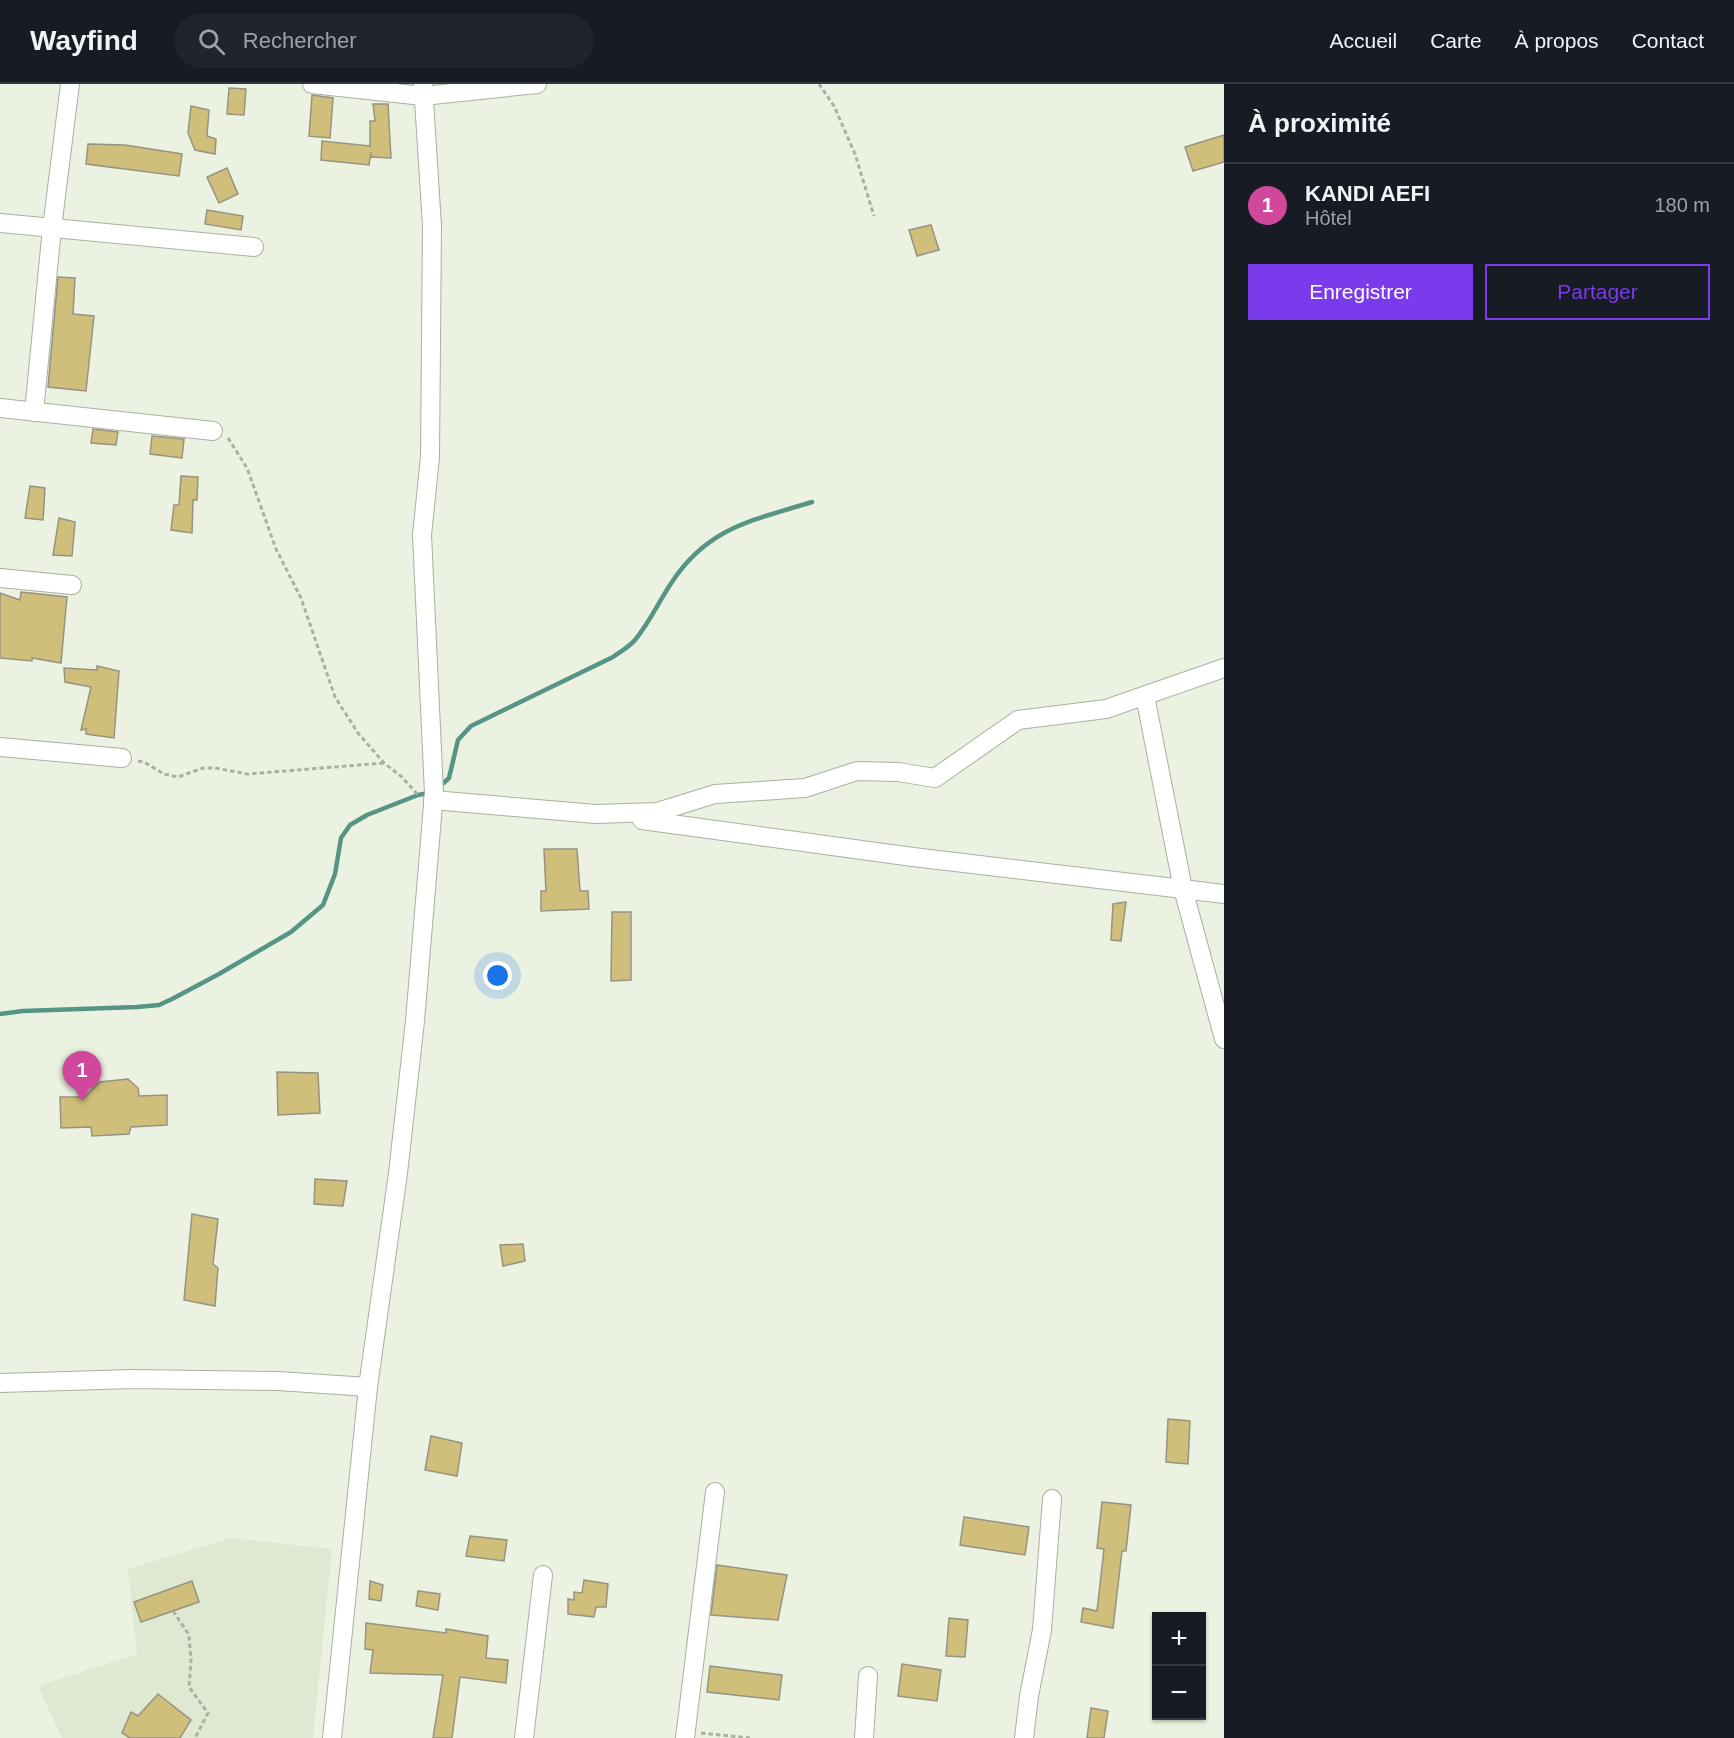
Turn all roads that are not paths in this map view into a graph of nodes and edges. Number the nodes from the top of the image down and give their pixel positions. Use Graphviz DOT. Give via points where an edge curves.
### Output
graph roads {
  1 [pos="70,84"];
  2 [pos="312,84"];
  3 [pos="537,84"];
  4 [pos="423,90"];
  5 [pos="0,223"];
  6 [pos="52,228"];
  7 [pos="254,247"];
  8 [pos="0,408"];
  9 [pos="34,411"];
  10 [pos="213,431"];
  11 [pos="0,578"];
  12 [pos="72,585"];
  13 [pos="1224,668"];
  14 [pos="1145,696"];
  15 [pos="0,747"];
  16 [pos="122,758"];
  17 [pos="433,804"];
  18 [pos="596,814"];
  19 [pos="1183,889"];
  20 [pos="1224,894"];
  21 [pos="1224,1039"];
  22 [pos="0,1383"];
  23 [pos="368,1387"];
  24 [pos="714,1492"];
  25 [pos="1052,1499"];
  26 [pos="543,1575"];
  27 [pos="868,1676"];
  28 [pos="686,1735"];
  29 [pos="332,1738"];
  30 [pos="524,1738"];
  31 [pos="864,1738"];
  32 [pos="1024,1738"];
  1 -- 6 [label="street"];
  2 -- 4 [label="street"];
  3 -- 4 [label="street"];
  4 -- 17 [label="street" via="432,226 430,457 422,535"];
  5 -- 6 [label="street"];
  6 -- 7 [label="street"];
  6 -- 9 [label="street"];
  8 -- 9 [label="street"];
  9 -- 10 [label="street"];
  11 -- 12 [label="street"];
  13 -- 14 [label="street"];
  14 -- 18 [label="street" via="1106,709 1018,720 934,778 857,771 805,788 715,794 657,812"];
  14 -- 19 [label="street"];
  15 -- 16 [label="street"];
  17 -- 18 [label="street"];
  17 -- 23 [label="street" via="402,1138"];
  18 -- 19 [label="street"];
  19 -- 20 [label="street"];
  19 -- 21 [label="street"];
  22 -- 23 [label="street" via="133,1379"];
  23 -- 29 [label="street"];
  24 -- 28 [label="street"];
  25 -- 32 [label="street" via="1042,1630"];
  26 -- 30 [label="street"];
  27 -- 31 [label="street"];
}
